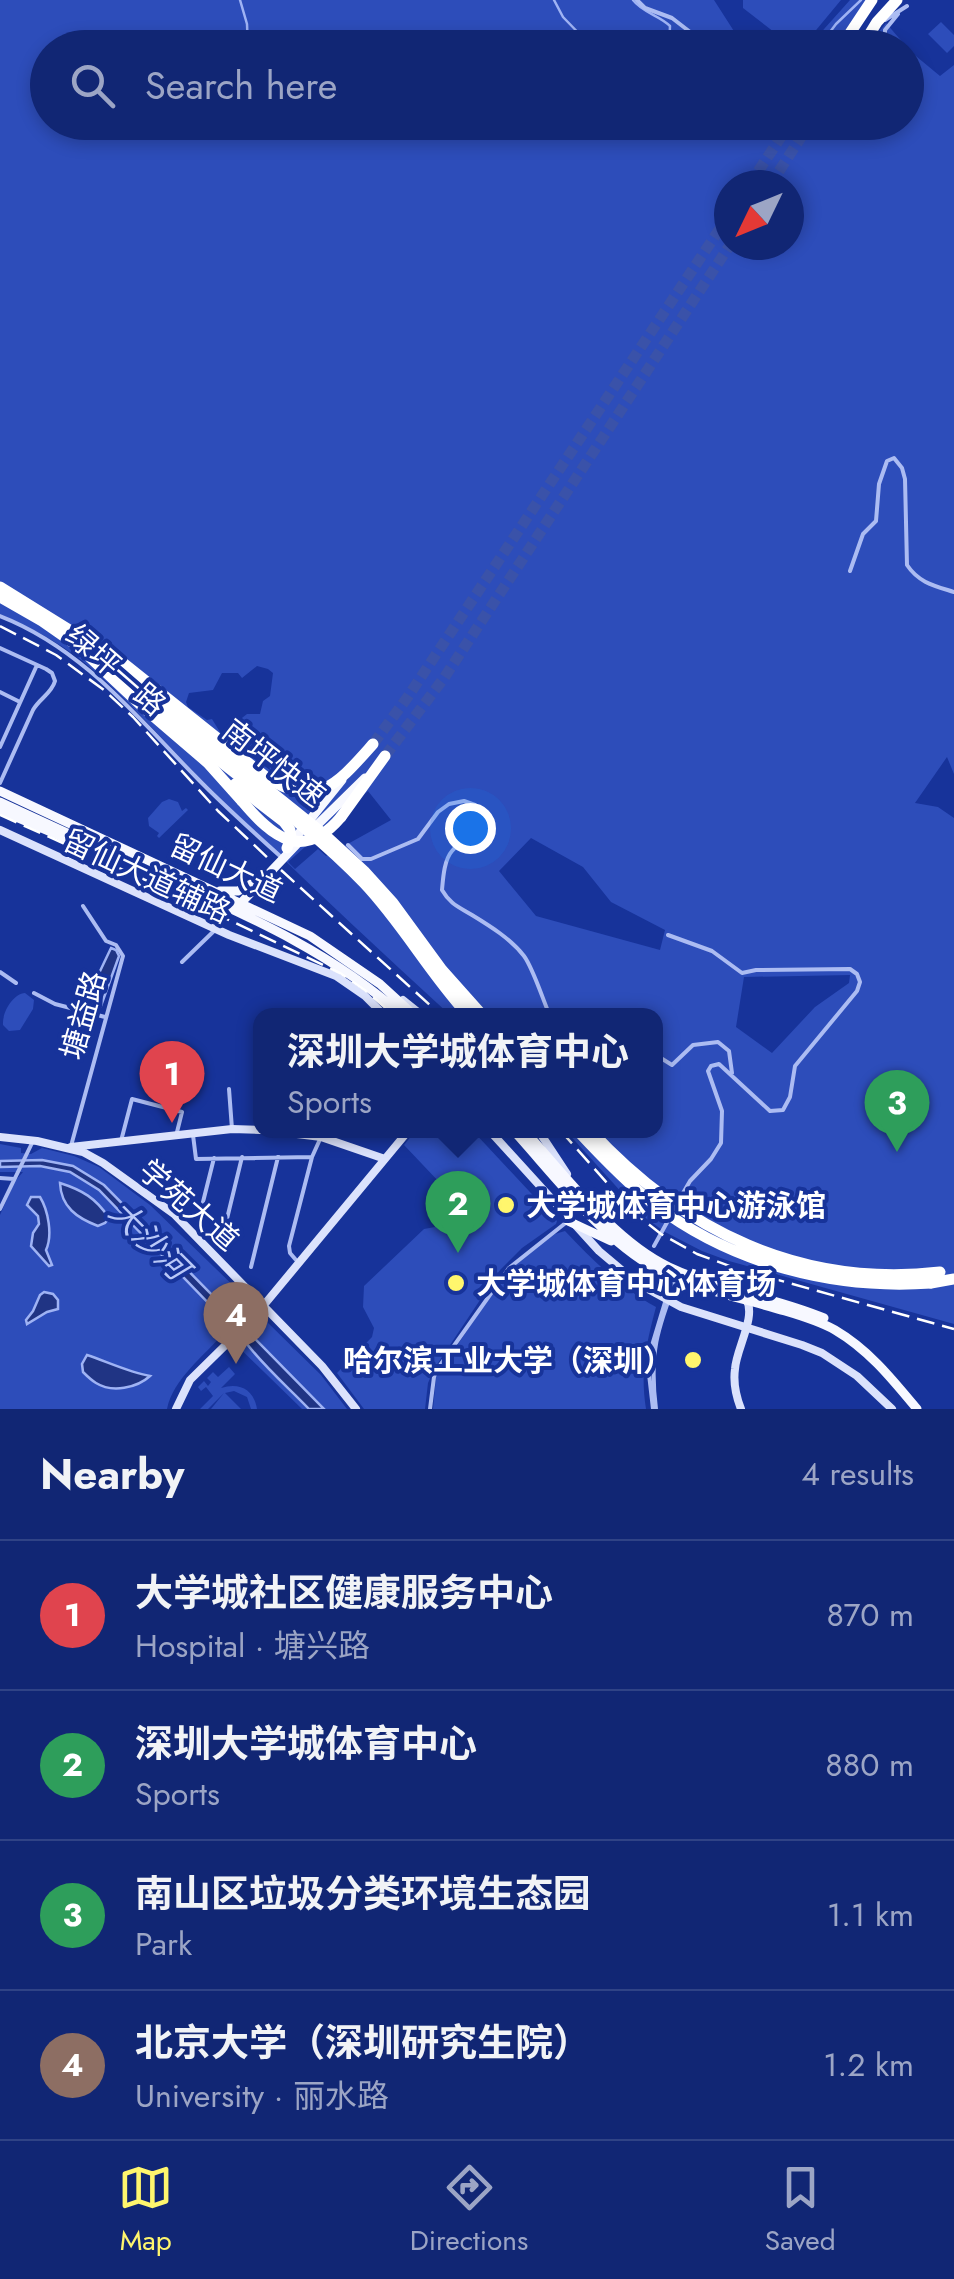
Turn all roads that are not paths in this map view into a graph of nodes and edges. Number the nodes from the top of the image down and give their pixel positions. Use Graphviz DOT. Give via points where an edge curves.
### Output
graph roads {
  1 [pos="637,0"];
  2 [pos="872,0"];
  3 [pos="911,0"];
  4 [pos="902,3"];
  5 [pos="686,30"];
  6 [pos="852,30"];
  7 [pos="874,30"];
  8 [pos="886,30"];
  9 [pos="850,571"];
  10 [pos="0,587"];
  11 [pos="954,592"];
  12 [pos="0,597"];
  13 [pos="0,616"];
  14 [pos="75,633"];
  15 [pos="79,647"];
  16 [pos="0,648"];
  17 [pos="37,664"];
  18 [pos="0,692"];
  19 [pos="20,702"];
  20 [pos="161,708"];
  21 [pos="0,726"];
  22 [pos="8,730"];
  23 [pos="373,744"];
  24 [pos="0,746"];
  25 [pos="385,756"];
  26 [pos="208,763"];
  27 [pos="350,770"];
  28 [pos="374,770"];
  29 [pos="0,783"];
  30 [pos="0,791"];
  31 [pos="0,802"];
  32 [pos="0,810"];
  33 [pos="0,832"];
  34 [pos="348,845"];
  35 [pos="283,852"];
  36 [pos="122,858"];
  37 [pos="257,884"];
  38 [pos="208,887"];
  39 [pos="214,900"];
  40 [pos="237,904"];
  41 [pos="82,906"];
  42 [pos="264,913"];
  43 [pos="222,919"];
  44 [pos="214,930"];
  45 [pos="668,935"];
  46 [pos="182,962"];
  47 [pos="0,972"];
  48 [pos="16,983"];
  49 [pos="380,984"];
  50 [pos="34,993"];
  51 [pos="376,1008"];
  52 [pos="394,1008"];
  53 [pos="406,1008"];
  54 [pos="412,1008"];
  55 [pos="462,1008"];
  56 [pos="475,1008"];
  57 [pos="547,1008"];
  58 [pos="105,1017"];
  59 [pos="663,1059"];
  60 [pos="732,1075"];
  61 [pos="229,1089"];
  62 [pos="232,1129"];
  63 [pos="253,1130"];
  64 [pos="192,1134"];
  65 [pos="176,1136"];
  66 [pos="0,1138"];
  67 [pos="321,1138"];
  68 [pos="324,1138"];
  69 [pos="400,1138"];
  70 [pos="494,1138"];
  71 [pos="520,1138"];
  72 [pos="531,1138"];
  73 [pos="543,1138"];
  74 [pos="585,1138"];
  75 [pos="598,1138"];
  76 [pos="121,1141"];
  77 [pos="31,1145"];
  78 [pos="82,1148"];
  79 [pos="69,1149"];
  80 [pos="242,1157"];
  81 [pos="278,1157"];
  82 [pos="312,1157"];
  83 [pos="214,1158"];
  84 [pos="383,1159"];
  85 [pos="0,1178"];
  86 [pos="14,1179"];
  87 [pos="578,1190"];
  88 [pos="0,1209"];
  89 [pos="200,1214"];
  90 [pos="570,1222"];
  91 [pos="224,1230"];
  92 [pos="654,1246"];
  93 [pos="626,1249"];
  94 [pos="642,1250"];
  95 [pos="296,1260"];
  96 [pos="658,1261"];
  97 [pos="252,1267"];
  98 [pos="954,1270"];
  99 [pos="676,1275"];
  100 [pos="954,1279"];
  101 [pos="746,1300"];
  102 [pos="666,1302"];
  103 [pos="261,1305"];
  104 [pos="764,1305"];
  105 [pos="748,1329"];
  106 [pos="174,1409"];
  107 [pos="354,1409"];
  108 [pos="430,1409"];
  109 [pos="654,1409"];
  110 [pos="744,1409"];
  111 [pos="890,1409"];
  112 [pos="917,1409"];
  113 [pos="924,1409"];
  1 -- 5 [label="street"];
  2 -- 6 [label="highway"];
  3 -- 4 [label="street"];
  4 -- 7 [label="highway"];
  4 -- 8 [label="street"];
  9 -- 11 [label="street" via="863,534 876,522 887,461 896,458 905,479 908,565 928,584"];
  10 -- 14 [label="highway, 南坪快速"];
  12 -- 15 [label="highway, 南坪快速"];
  13 -- 35 [label="street, 绿坪一路" via="91,670 205,786"];
  14 -- 20 [label="highway, 南坪快速"];
  14 -- 27 [label="highway" via="278,785 311,793"];
  15 -- 20 [label="highway, 南坪快速"];
  15 -- 26 [label="highway"];
  16 -- 17 [label="street"];
  17 -- 19 [label="street"];
  17 -- 29 [label="street" via="54,678 53,688 37,703"];
  18 -- 19 [label="street"];
  19 -- 22 [label="street"];
  20 -- 55 [label="highway, 南坪快速, bridge" via="361,880"];
  20 -- 56 [label="highway, 南坪快速, bridge" via="364,871"];
  21 -- 22 [label="street"];
  22 -- 24 [label="street"];
  23 -- 27 [label="highway"];
  25 -- 28 [label="highway"];
  26 -- 28 [label="highway, bridge" via="270,831 292,841 319,837"];
  26 -- 35 [label="highway" via="287,826 291,834"];
  27 -- 35 [label="main road"];
  28 -- 37 [label="main road"];
  30 -- 38 [label="main road, 留仙大道"];
  31 -- 36 [label="main road, 留仙大道"];
  32 -- 36 [label="main road"];
  33 -- 44 [label="main road, 留仙大道辅路"];
  34 -- 57 [label="street" via="370,859 418,839 443,807 464,800 475,805 466,837 448,858 442,890 454,906 521,952"];
  35 -- 37 [label="main road"];
  36 -- 39 [label="main road, 留仙大道"];
  37 -- 38 [label="main road" via="231,892"];
  37 -- 40 [label="main road"];
  37 -- 42 [label="main road" via="253,899"];
  38 -- 40 [label="main road, 留仙大道"];
  39 -- 40 [label="main road, 留仙大道"];
  39 -- 43 [label="main road"];
  40 -- 42 [label="main road, 留仙大道"];
  40 -- 43 [label="main road"];
  40 -- 52 [label="main road, 留仙大道" via="331,960"];
  41 -- 58 [label="street, 塘益路" via="123,956"];
  42 -- 49 [label="main road, 留仙大道"];
  43 -- 44 [label="main road"];
  44 -- 46 [label="street"];
  44 -- 51 [label="main road, 留仙大道辅路" via="336,976"];
  45 -- 60 [label="street" via="712,951 742,973 850,969 860,982 795,1066 784,1110 770,1111"];
  47 -- 48 [label="street"];
  49 -- 53 [label="main road, 留仙大道"];
  49 -- 54 [label="main road"];
  50 -- 58 [label="street"];
  58 -- 79 [label="street, 塘益路"];
  59 -- 60 [label="street" via="672,1064 692,1045 718,1042 730,1051"];
  60 -- 92 [label="street" via="719,1064 708,1072 722,1110 721,1143 690,1181"];
  61 -- 62 [label="street"];
  62 -- 63 [label="main road"];
  62 -- 64 [label="main road"];
  64 -- 65 [label="main road"];
  64 -- 83 [label="street" via="196,1159"];
  65 -- 76 [label="main road"];
  65 -- 76 [label="street" via="182,1112 132,1100"];
  66 -- 77 [label="main road, 学苑大道"];
  67 -- 82 [label="street"];
  68 -- 84 [label="main road"];
  69 -- 84 [label="main road"];
  70 -- 90 [label="main road"];
  71 -- 93 [label="main road"];
  72 -- 87 [label="main road"];
  73 -- 87 [label="main road"];
  74 -- 100 [label="highway, bridge" via="677,1220 778,1266 870,1284"];
  75 -- 98 [label="highway, bridge" via="672,1205 760,1250 835,1272"];
  76 -- 78 [label="main road"];
  77 -- 79 [label="main road, 学苑大道"];
  77 -- 86 [label="street"];
  78 -- 79 [label="main road"];
  78 -- 103 [label="main road, 学苑大道" via="174,1214"];
  79 -- 103 [label="main road, 学苑大道" via="166,1211"];
  80 -- 81 [label="street"];
  80 -- 83 [label="street"];
  80 -- 91 [label="street"];
  81 -- 82 [label="street"];
  81 -- 97 [label="street"];
  82 -- 95 [label="street" via="289,1246"];
  83 -- 89 [label="street"];
  84 -- 95 [label="main road"];
  84 -- 103 [label="main road"];
  85 -- 86 [label="street"];
  86 -- 88 [label="street"];
  87 -- 94 [label="main road"];
  90 -- 93 [label="main road"];
  90 -- 102 [label="main road" via="619,1274"];
  90 -- 108 [label="street" via="521,1257 489,1294 436,1371"];
  92 -- 94 [label="street"];
  92 -- 96 [label="street"];
  93 -- 99 [label="main road"];
  94 -- 96 [label="main road"];
  95 -- 103 [label="main road"];
  96 -- 99 [label="main road"];
  99 -- 101 [label="main road"];
  99 -- 102 [label="street"];
  99 -- 113 [label="main road" via="796,1307 843,1328 881,1358"];
  101 -- 104 [label="main road"];
  101 -- 105 [label="main road"];
  102 -- 105 [label="main road"];
  102 -- 109 [label="street" via="649,1358"];
  103 -- 106 [label="main road" via="185,1380"];
  103 -- 107 [label="main road, 学苑大道" via="328,1372"];
  104 -- 105 [label="main road"];
  104 -- 112 [label="main road" via="848,1338"];
  105 -- 110 [label="main road" via="734,1376"];
  105 -- 111 [label="main road" via="827,1360"];
}
